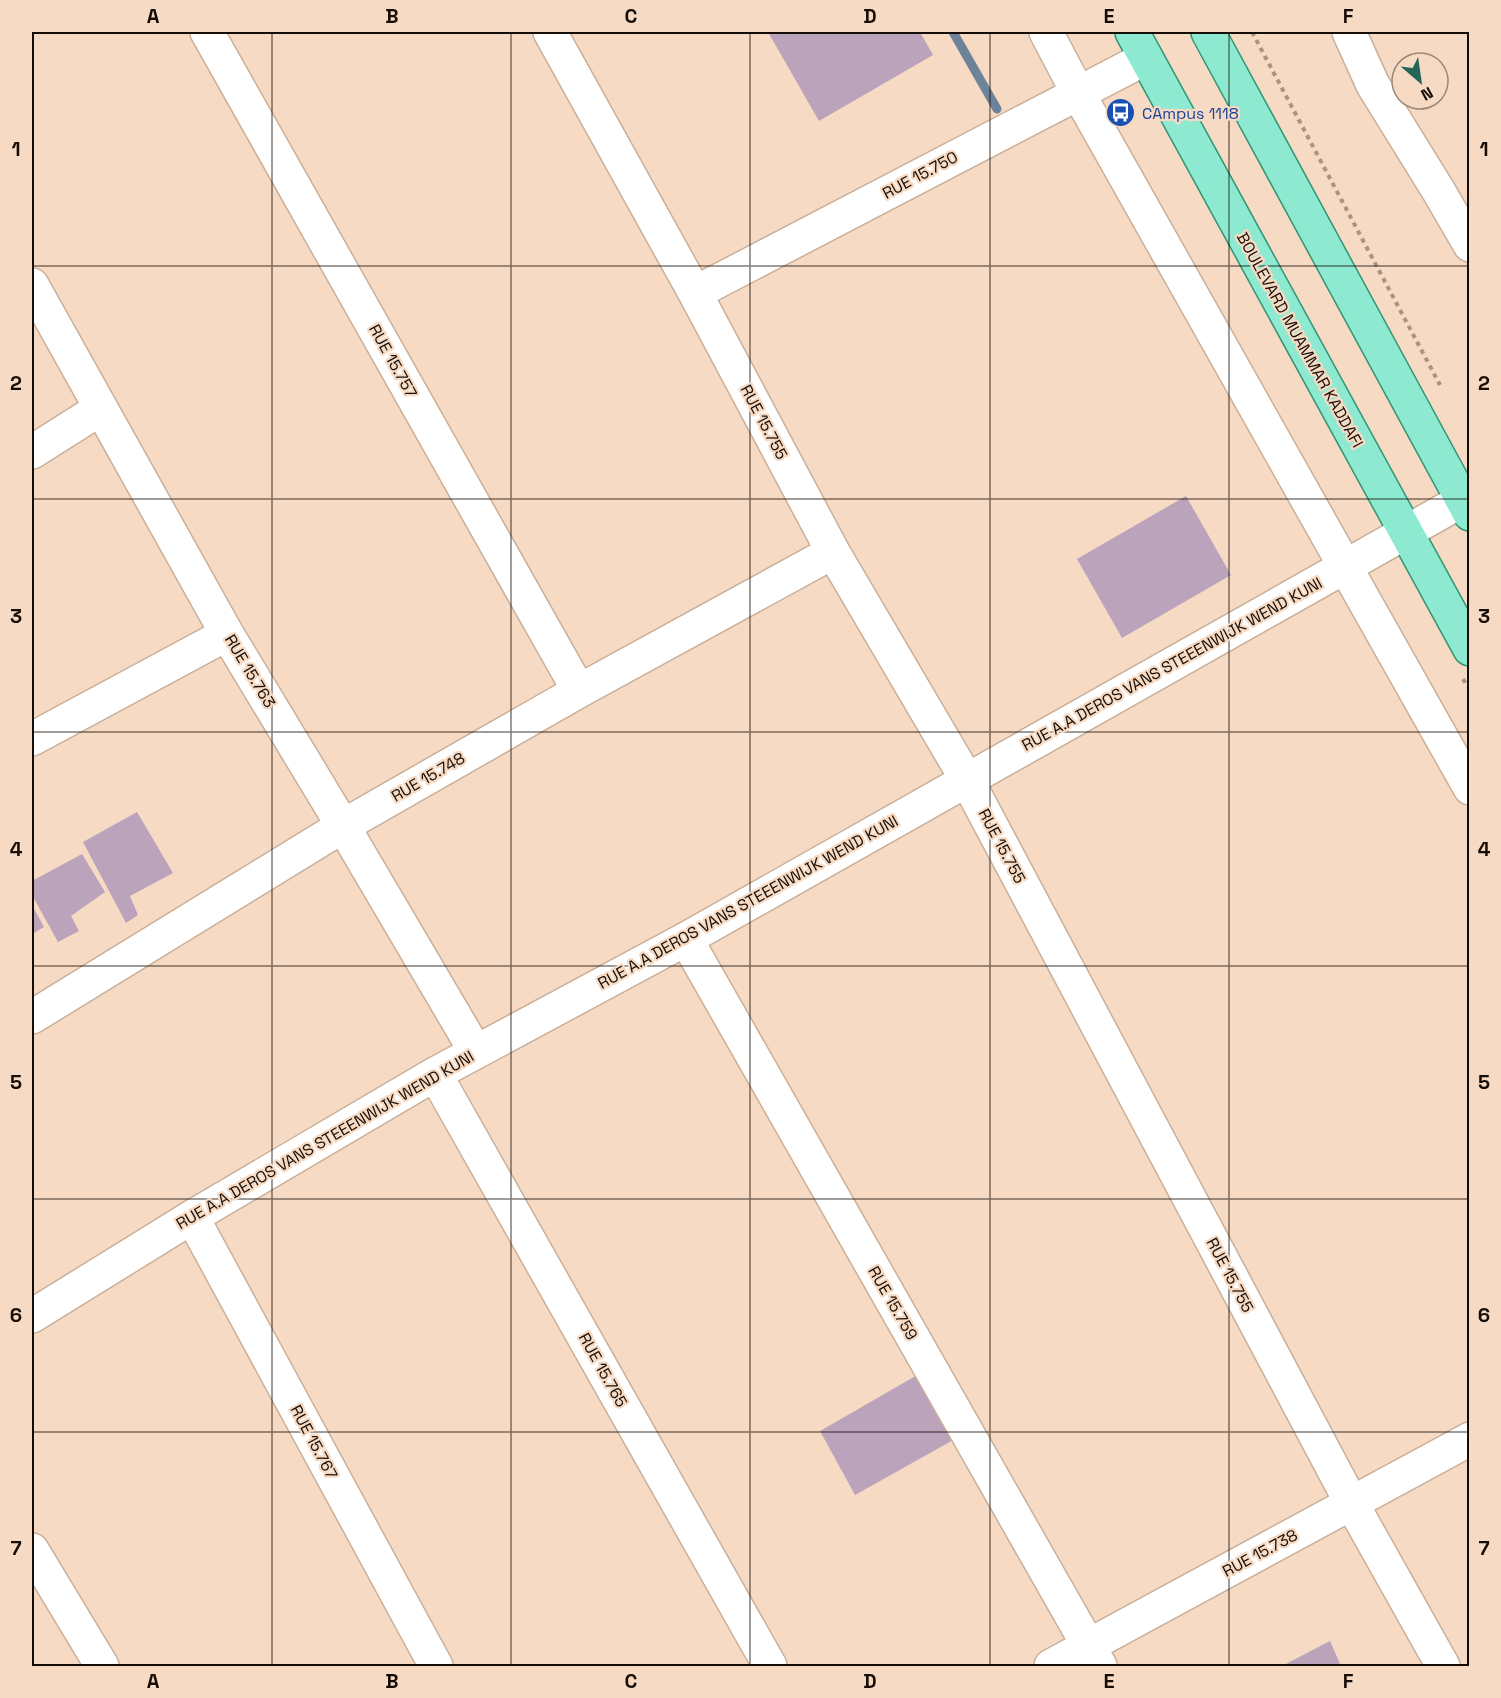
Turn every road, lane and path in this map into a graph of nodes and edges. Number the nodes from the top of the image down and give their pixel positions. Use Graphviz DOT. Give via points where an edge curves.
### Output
graph roads {
  1 [pos="207,32"];
  2 [pos="550,32"];
  3 [pos="1046,32"];
  4 [pos="1208,32"];
  5 [pos="1252,32"];
  6 [pos="1349,32"];
  7 [pos="1139,44"];
  8 [pos="1078,93"];
  9 [pos="1470,245"];
  10 [pos="32,285"];
  11 [pos="695,293"];
  12 [pos="1441,388"];
  13 [pos="100,409"];
  14 [pos="32,452"];
  15 [pos="1467,503"];
  16 [pos="1405,532"];
  17 [pos="833,552"];
  18 [pos="1343,567"];
  19 [pos="227,634"];
  20 [pos="1470,648"];
  21 [pos="579,691"];
  22 [pos="32,740"];
  23 [pos="967,780"];
  24 [pos="1470,788"];
  25 [pos="343,826"];
  26 [pos="686,939"];
  27 [pos="32,1017"];
  28 [pos="476,1052"];
  29 [pos="435,1074"];
  30 [pos="192,1217"];
  31 [pos="32,1316"];
  32 [pos="1470,1439"];
  33 [pos="1352,1504"];
  34 [pos="32,1550"];
  35 [pos="1094,1656"];
  36 [pos="102,1666"];
  37 [pos="436,1666"];
  38 [pos="770,1666"];
  39 [pos="1051,1666"];
  40 [pos="1443,1666"];
  1 -- 21 [label="street, RUE 15.757"];
  2 -- 11 [label="street, RUE 15.755"];
  3 -- 8 [label="street"];
  4 -- 15 [label="main road"];
  5 -- 12 [label="path"];
  6 -- 9 [label="street" via="1373,86"];
  7 -- 8 [label="street, RUE 15.750"];
  7 -- 16 [label="main road, BOULEVARD MUAMMAR KADDAFI"];
  8 -- 11 [label="street, RUE 15.750"];
  8 -- 18 [label="street"];
  10 -- 13 [label="street, RUE 15.763"];
  11 -- 17 [label="street, RUE 15.755"];
  13 -- 14 [label="street"];
  13 -- 19 [label="street, RUE 15.763"];
  15 -- 16 [label="street, RUE A.A DEROS VANS STEEENWIJK WEND KUNI"];
  16 -- 18 [label="street, RUE A.A DEROS VANS STEEENWIJK WEND KUNI"];
  16 -- 20 [label="main road, BOULEVARD MUAMMAR KADDAFI"];
  17 -- 21 [label="street, RUE 15.748"];
  17 -- 23 [label="street, RUE 15.755"];
  18 -- 23 [label="street, RUE A.A DEROS VANS STEEENWIJK WEND KUNI"];
  18 -- 24 [label="street"];
  19 -- 22 [label="street"];
  19 -- 25 [label="street, RUE 15.763"];
  21 -- 25 [label="street, RUE 15.748"];
  23 -- 26 [label="street, RUE A.A DEROS VANS STEEENWIJK WEND KUNI"];
  23 -- 33 [label="street, RUE 15.755"];
  25 -- 27 [label="street, RUE 15.748"];
  25 -- 28 [label="street, RUE 15.763"];
  26 -- 28 [label="street, RUE A.A DEROS VANS STEEENWIJK WEND KUNI"];
  26 -- 35 [label="street, RUE 15.759"];
  28 -- 29 [label="street, RUE A.A DEROS VANS STEEENWIJK WEND KUNI"];
  29 -- 30 [label="street, RUE A.A DEROS VANS STEEENWIJK WEND KUNI"];
  29 -- 38 [label="street, RUE 15.765"];
  30 -- 31 [label="street, RUE A.A DEROS VANS STEEENWIJK WEND KUNI"];
  30 -- 37 [label="street, RUE 15.767"];
  32 -- 33 [label="street, RUE 15.738"];
  33 -- 35 [label="street, RUE 15.738"];
  33 -- 40 [label="street, RUE 15.755"];
  34 -- 36 [label="street"];
  35 -- 39 [label="street, RUE 15.738"];
}
